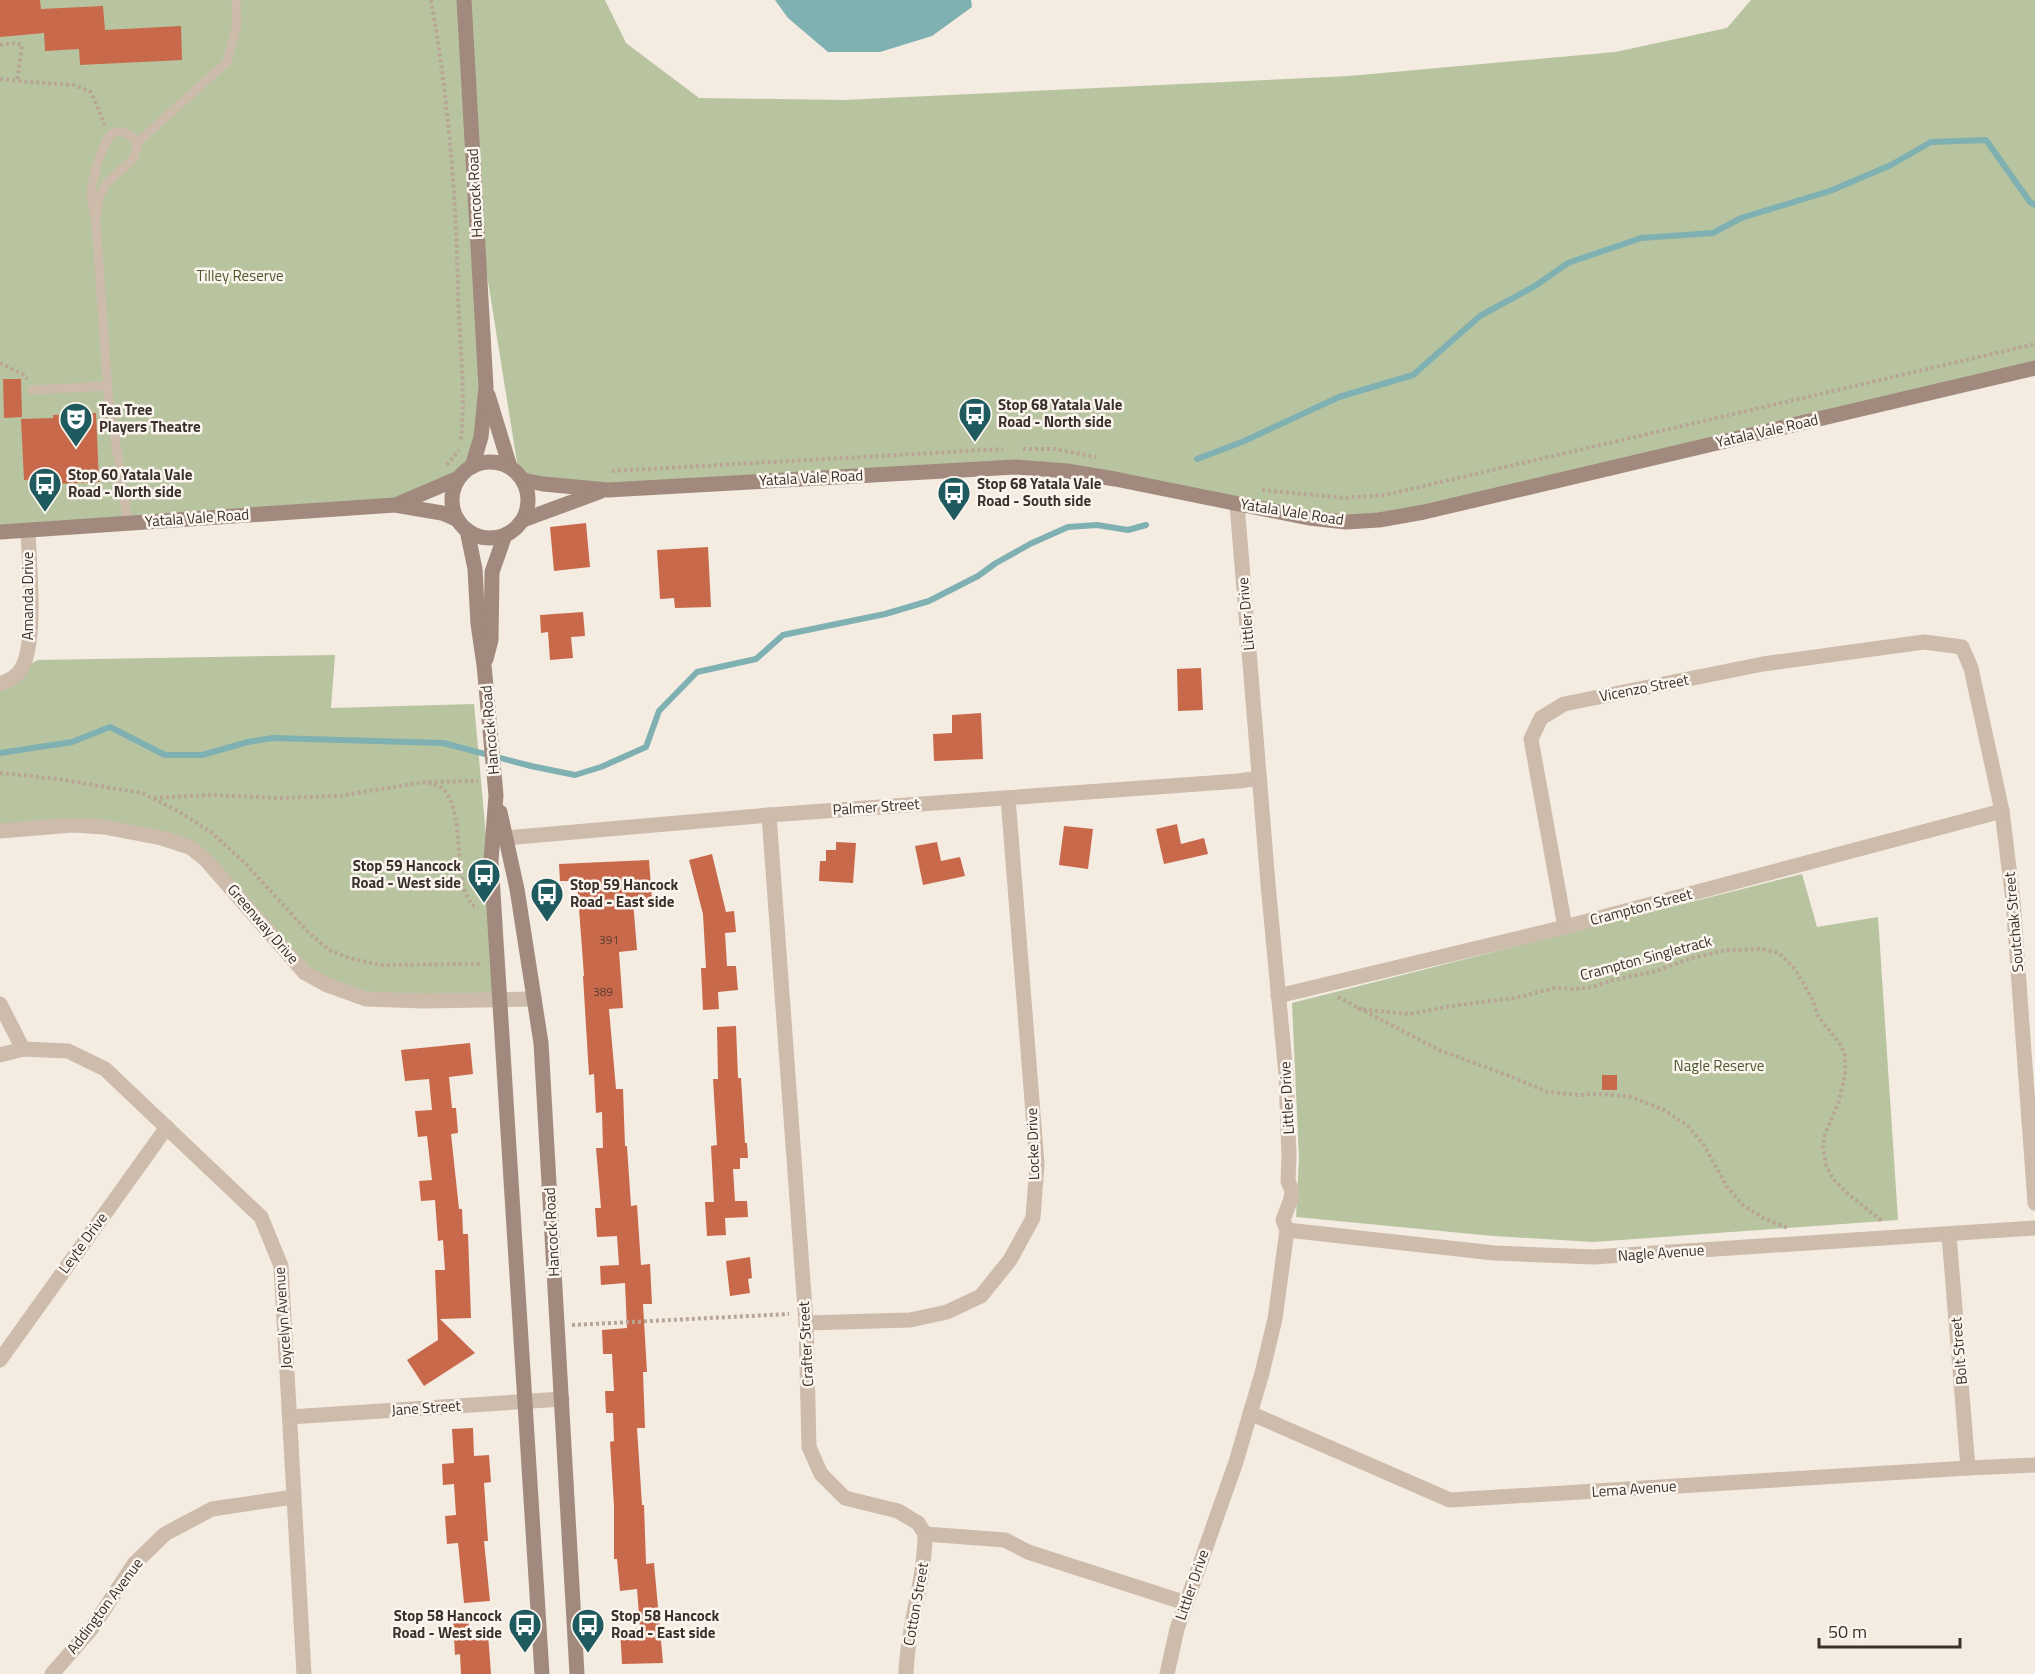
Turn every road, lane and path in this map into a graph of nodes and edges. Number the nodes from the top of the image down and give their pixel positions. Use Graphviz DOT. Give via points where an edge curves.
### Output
graph roads {
  1 [pos="236,0"];
  2 [pos="431,0"];
  3 [pos="464,0"];
  4 [pos="0,45"];
  5 [pos="0,80"];
  6 [pos="17,81"];
  7 [pos="109,135"];
  8 [pos="138,142"];
  9 [pos="96,221"];
  10 [pos="2035,344"];
  11 [pos="0,363"];
  12 [pos="2035,368"];
  13 [pos="108,386"];
  14 [pos="486,387"];
  15 [pos="32,390"];
  16 [pos="1009,449"];
  17 [pos="1020,449"];
  18 [pos="1106,459"];
  19 [pos="472,467"];
  20 [pos="510,467"];
  21 [pos="440,470"];
  22 [pos="608,471"];
  23 [pos="459,478"];
  24 [pos="523,480"];
  25 [pos="1259,489"];
  26 [pos="608,490"];
  27 [pos="1237,504"];
  28 [pos="395,505"];
  29 [pos="523,520"];
  30 [pos="128,523"];
  31 [pos="463,525"];
  32 [pos="28,530"];
  33 [pos="0,532"];
  34 [pos="505,535"];
  35 [pos="1962,647"];
  36 [pos="484,665"];
  37 [pos="0,684"];
  38 [pos="0,773"];
  39 [pos="1259,778"];
  40 [pos="494,781"];
  41 [pos="425,782"];
  42 [pos="153,798"];
  43 [pos="1008,798"];
  44 [pos="2002,811"];
  45 [pos="769,815"];
  46 [pos="0,831"];
  47 [pos="499,838"];
  48 [pos="494,909"];
  49 [pos="1565,927"];
  50 [pos="498,963"];
  51 [pos="1330,984"];
  52 [pos="1278,996"];
  53 [pos="534,999"];
  54 [pos="501,1000"];
  55 [pos="0,1004"];
  56 [pos="1357,1009"];
  57 [pos="23,1049"];
  58 [pos="0,1055"];
  59 [pos="166,1127"];
  60 [pos="2035,1203"];
  61 [pos="2035,1228"];
  62 [pos="1287,1230"];
  63 [pos="1949,1235"];
  64 [pos="1903,1238"];
  65 [pos="1803,1244"];
  66 [pos="805,1318"];
  67 [pos="571,1326"];
  68 [pos="0,1360"];
  69 [pos="562,1399"];
  70 [pos="525,1402"];
  71 [pos="1250,1413"];
  72 [pos="290,1417"];
  73 [pos="2035,1465"];
  74 [pos="1968,1468"];
  75 [pos="293,1497"];
  76 [pos="925,1534"];
  77 [pos="1186,1603"];
  78 [pos="52,1674"];
  79 [pos="303,1674"];
  80 [pos="542,1674"];
  81 [pos="577,1674"];
  82 [pos="906,1674"];
  83 [pos="1167,1674"];
  1 -- 8 [label="lane" via="237,26 227,62"];
  2 -- 21 [label="path" via="453,170 464,393 460,448"];
  3 -- 14 [label="main road, Hancock Road"];
  4 -- 6 [label="path" via="22,45"];
  5 -- 6 [label="path"];
  6 -- 7 [label="path" via="74,86 91,92"];
  7 -- 8 [label="lane" via="116,131 127,133"];
  7 -- 9 [label="lane" via="96,167 92,193"];
  8 -- 9 [label="lane" via="134,158 99,197"];
  9 -- 13 [label="lane"];
  10 -- 25 [label="path" via="1385,495 1346,498"];
  11 -- 15 [label="path" via="24,375"];
  12 -- 27 [label="main road, Yatala Vale Road" via="1379,520 1309,518"];
  13 -- 15 [label="lane"];
  13 -- 30 [label="lane"];
  14 -- 19 [label="main road, Hancock Road" via="481,437"];
  14 -- 20 [label="main road, Hancock Road"];
  16 -- 22 [label="path"];
  17 -- 18 [label="path" via="1054,449"];
  19 -- 20 [label="main road" via="494,462"];
  19 -- 23 [label="main road"];
  20 -- 24 [label="main road"];
  23 -- 28 [label="main road, Yatala Vale Road"];
  23 -- 31 [label="main road" via="453,509"];
  24 -- 26 [label="main road, Yatala Vale Road"];
  24 -- 29 [label="main road" via="528,497"];
  26 -- 27 [label="main road, Yatala Vale Road" via="1015,467 1067,471"];
  26 -- 29 [label="main road, Yatala Vale Road"];
  27 -- 39 [label="street, Littler Drive"];
  28 -- 30 [label="main road, Yatala Vale Road"];
  28 -- 31 [label="main road, Yatala Vale Road" via="442,513"];
  29 -- 34 [label="main road"];
  30 -- 32 [label="main road, Yatala Vale Road"];
  31 -- 34 [label="main road" via="486,537"];
  31 -- 36 [label="main road, Hancock Road" via="475,569"];
  32 -- 33 [label="main road, Yatala Vale Road"];
  32 -- 37 [label="street, Amanda Drive" via="27,655 21,670"];
  34 -- 36 [label="main road, Hancock Road" via="492,572 491,640"];
  35 -- 44 [label="street, Soutchak Street" via="1971,668"];
  35 -- 49 [label="street, Vicenzo Street" via="1924,642 1763,664 1564,704 1541,718 1531,739"];
  36 -- 40 [label="main road, Hancock Road"];
  38 -- 42 [label="path" via="132,791"];
  39 -- 43 [label="street, Palmer Street"];
  39 -- 52 [label="street, Littler Drive"];
  40 -- 41 [label="path"];
  40 -- 47 [label="main road, Hancock Road"];
  41 -- 42 [label="path" via="339,796"];
  41 -- 48 [label="path" via="443,789 452,806 464,890 472,905"];
  42 -- 50 [label="path" via="212,833 329,950 382,965"];
  43 -- 45 [label="street, Palmer Street"];
  43 -- 66 [label="street, Locke Drive" via="1036,1164 1033,1218 1010,1260 981,1296 946,1312 910,1320"];
  44 -- 49 [label="street, Crampton Street"];
  44 -- 60 [label="street, Soutchak Street" via="2013,901"];
  45 -- 47 [label="street, Palmer Street"];
  45 -- 66 [label="street, Crafter Street"];
  46 -- 54 [label="street, Greenway Drive" via="73,825 104,827 190,847 306,973 327,985 366,999"];
  47 -- 48 [label="main road, Hancock Road" via="491,861"];
  47 -- 53 [label="main road, Hancock Road" via="517,889"];
  48 -- 50 [label="main road, Hancock Road"];
  49 -- 51 [label="street, Crampton Street"];
  50 -- 54 [label="main road, Hancock Road"];
  51 -- 52 [label="street, Crampton Street"];
  51 -- 56 [label="path" via="1338,997"];
  52 -- 62 [label="street, Littler Drive" via="1286,1075 1288,1181 1292,1191 1283,1220"];
  53 -- 54 [label="street, Greenway Drive"];
  53 -- 69 [label="main road, Hancock Road" via="541,1043"];
  54 -- 70 [label="main road, Hancock Road"];
  55 -- 57 [label="street"];
  56 -- 64 [label="path, Crampton Singletrack" via="1410,1014 1555,988 1593,987 1727,950 1762,949 1779,953 1795,969 1818,1016 1845,1056 1838,1104 1825,1134 1826,1165 1846,1193"];
  56 -- 65 [label="path" via="1439,1050 1548,1092 1629,1096 1664,1110 1687,1125 1704,1145 1727,1187 1743,1205 1802,1235"];
  57 -- 58 [label="street, Joycelyn Avenue"];
  57 -- 59 [label="street, Joycelyn Avenue" via="68,1051 105,1069"];
  59 -- 68 [label="street, Leyte Drive"];
  59 -- 72 [label="street, Joycelyn Avenue" via="261,1217 281,1266"];
  61 -- 63 [label="street, Nagle Avenue"];
  62 -- 65 [label="street, Nagle Avenue" via="1494,1253 1594,1257"];
  62 -- 71 [label="street, Littler Drive" via="1275,1319"];
  63 -- 64 [label="street, Nagle Avenue"];
  63 -- 74 [label="street, Bolt Street"];
  64 -- 65 [label="street, Nagle Avenue"];
  66 -- 67 [label="path"];
  66 -- 76 [label="street, Crafter Street" via="809,1447 821,1474 846,1498 898,1511 918,1523"];
  69 -- 70 [label="street, Jane Street"];
  69 -- 81 [label="main road, Hancock Road"];
  70 -- 72 [label="street, Jane Street"];
  70 -- 80 [label="main road, Hancock Road"];
  71 -- 74 [label="street, Lema Avenue" via="1450,1500"];
  71 -- 77 [label="street, Littler Drive"];
  72 -- 75 [label="street, Joycelyn Avenue"];
  73 -- 74 [label="street, Lema Avenue"];
  75 -- 78 [label="street, Addington Avenue" via="212,1509 165,1534 134,1564 92,1628"];
  75 -- 79 [label="street, Joycelyn Avenue"];
  76 -- 77 [label="street" via="1005,1540 1028,1552"];
  76 -- 82 [label="street, Cotton Street" via="925,1558 913,1610"];
  77 -- 83 [label="street, Littler Drive"];
}
